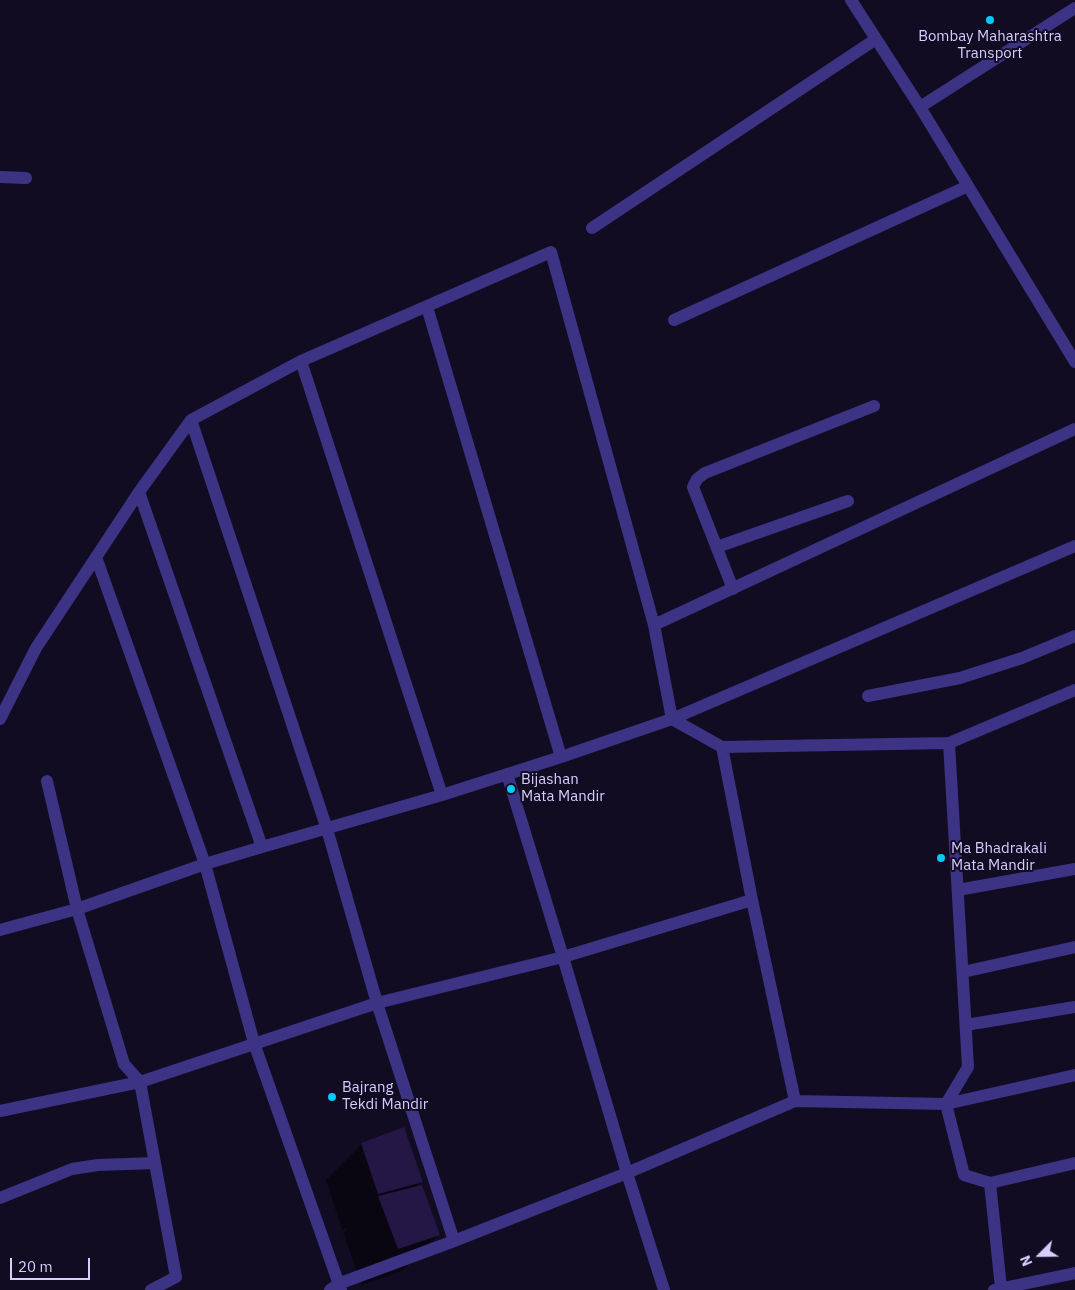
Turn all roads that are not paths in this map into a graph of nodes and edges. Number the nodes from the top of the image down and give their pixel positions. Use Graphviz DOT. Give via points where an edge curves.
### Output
graph roads {
  1 [pos="851,0"];
  2 [pos="1075,8"];
  3 [pos="876,39"];
  4 [pos="920,107"];
  5 [pos="0,177"];
  6 [pos="26,178"];
  7 [pos="968,186"];
  8 [pos="592,228"];
  9 [pos="427,307"];
  10 [pos="674,320"];
  11 [pos="1071,346"];
  12 [pos="302,361"];
  13 [pos="1075,362"];
  14 [pos="874,406"];
  15 [pos="190,420"];
  16 [pos="1075,429"];
  17 [pos="139,492"];
  18 [pos="848,500"];
  19 [pos="1075,546"];
  20 [pos="717,547"];
  21 [pos="96,557"];
  22 [pos="733,588"];
  23 [pos="654,625"];
  24 [pos="1075,636"];
  25 [pos="1075,690"];
  26 [pos="868,696"];
  27 [pos="0,719"];
  28 [pos="672,719"];
  29 [pos="949,743"];
  30 [pos="722,747"];
  31 [pos="561,757"];
  32 [pos="507,774"];
  33 [pos="47,781"];
  34 [pos="442,795"];
  35 [pos="327,829"];
  36 [pos="262,847"];
  37 [pos="205,864"];
  38 [pos="1075,869"];
  39 [pos="958,890"];
  40 [pos="752,900"];
  41 [pos="77,909"];
  42 [pos="0,930"];
  43 [pos="1075,947"];
  44 [pos="563,957"];
  45 [pos="962,972"];
  46 [pos="377,1003"];
  47 [pos="1075,1008"];
  48 [pos="966,1025"];
  49 [pos="254,1043"];
  50 [pos="1075,1075"];
  51 [pos="140,1082"];
  52 [pos="795,1101"];
  53 [pos="946,1104"];
  54 [pos="0,1111"];
  55 [pos="1075,1163"];
  56 [pos="155,1164"];
  57 [pos="627,1173"];
  58 [pos="990,1184"];
  59 [pos="0,1198"];
  60 [pos="454,1241"];
  61 [pos="1075,1272"];
  62 [pos="336,1288"];
  63 [pos="997,1289"];
  64 [pos="151,1290"];
  65 [pos="664,1290"];
  1 -- 3 [label="street"];
  2 -- 4 [label="street"];
  3 -- 4 [label="street"];
  3 -- 8 [label="street"];
  4 -- 7 [label="street"];
  5 -- 6 [label="street"];
  7 -- 10 [label="street"];
  7 -- 11 [label="street"];
  9 -- 12 [label="street"];
  9 -- 23 [label="street" via="551,252"];
  9 -- 31 [label="street"];
  11 -- 13 [label="street"];
  12 -- 15 [label="street"];
  12 -- 34 [label="street"];
  14 -- 20 [label="street" via="697,479 693,487"];
  15 -- 17 [label="street"];
  15 -- 35 [label="street"];
  16 -- 22 [label="street"];
  17 -- 21 [label="street"];
  17 -- 36 [label="street"];
  18 -- 20 [label="street"];
  19 -- 28 [label="street"];
  20 -- 22 [label="street"];
  21 -- 27 [label="street" via="36,648"];
  21 -- 37 [label="street"];
  22 -- 23 [label="street"];
  23 -- 28 [label="street"];
  24 -- 26 [label="street" via="960,678"];
  25 -- 29 [label="street"];
  28 -- 30 [label="street"];
  28 -- 31 [label="street"];
  29 -- 30 [label="street"];
  29 -- 39 [label="street"];
  30 -- 40 [label="street"];
  31 -- 32 [label="street"];
  32 -- 34 [label="street"];
  32 -- 44 [label="street"];
  33 -- 41 [label="street"];
  34 -- 35 [label="street"];
  35 -- 36 [label="street"];
  35 -- 46 [label="street"];
  36 -- 37 [label="street"];
  37 -- 41 [label="street"];
  37 -- 49 [label="street"];
  38 -- 39 [label="street"];
  39 -- 45 [label="street"];
  40 -- 44 [label="street"];
  40 -- 52 [label="street"];
  41 -- 42 [label="street"];
  41 -- 51 [label="street" via="124,1064"];
  43 -- 45 [label="street"];
  44 -- 46 [label="street"];
  44 -- 57 [label="street"];
  45 -- 48 [label="street"];
  46 -- 49 [label="street"];
  46 -- 60 [label="street"];
  47 -- 48 [label="street"];
  48 -- 53 [label="street" via="968,1067"];
  49 -- 51 [label="street"];
  49 -- 62 [label="street"];
  50 -- 53 [label="street"];
  51 -- 54 [label="street"];
  51 -- 56 [label="street"];
  52 -- 53 [label="street"];
  52 -- 57 [label="street"];
  53 -- 58 [label="street" via="964,1175"];
  55 -- 58 [label="street"];
  56 -- 59 [label="street" via="98,1164 72,1169"];
  56 -- 64 [label="street" via="176,1277"];
  57 -- 60 [label="street"];
  57 -- 65 [label="street"];
  58 -- 63 [label="street"];
  60 -- 62 [label="street"];
  61 -- 63 [label="street"];
}
